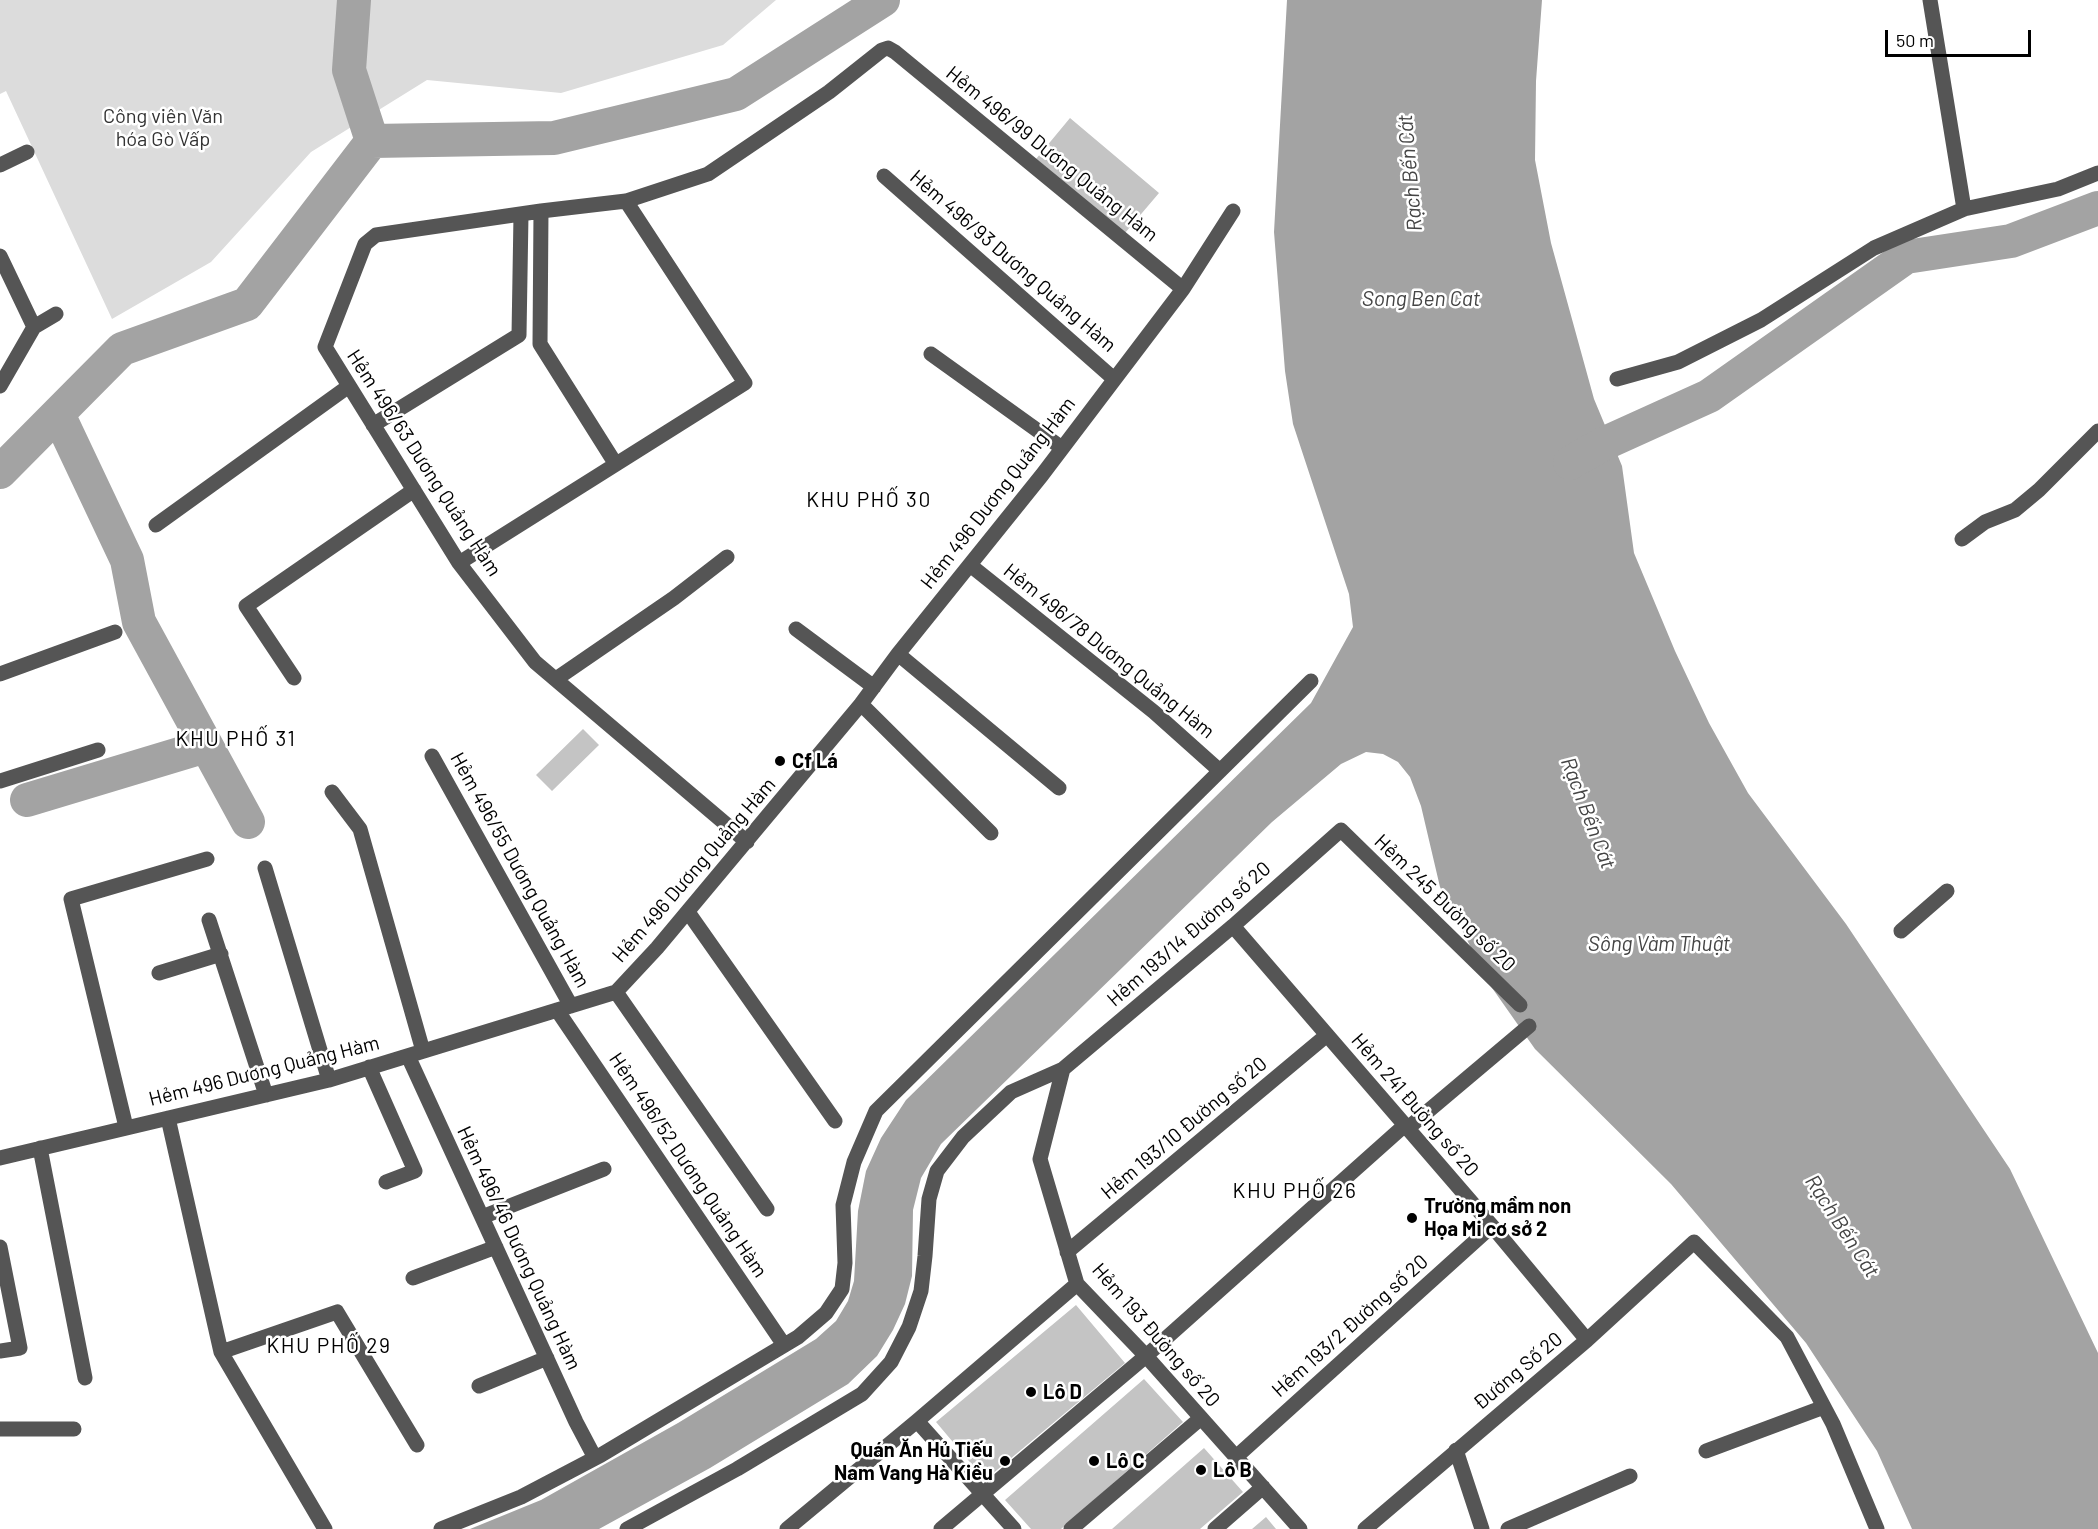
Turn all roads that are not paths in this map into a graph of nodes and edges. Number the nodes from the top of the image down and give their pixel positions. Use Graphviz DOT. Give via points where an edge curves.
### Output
graph roads {
  1 [pos="1930,0"];
  2 [pos="895,52"];
  3 [pos="27,152"];
  4 [pos="0,165"];
  5 [pos="2098,173"];
  6 [pos="884,176"];
  7 [pos="626,201"];
  8 [pos="1964,209"];
  9 [pos="542,211"];
  10 [pos="1233,211"];
  11 [pos="521,215"];
  12 [pos="0,256"];
  13 [pos="1183,289"];
  14 [pos="56,314"];
  15 [pos="34,327"];
  16 [pos="519,335"];
  17 [pos="540,344"];
  18 [pos="932,354"];
  19 [pos="1114,378"];
  20 [pos="1617,379"];
  21 [pos="0,386"];
  22 [pos="349,386"];
  23 [pos="373,425"];
  24 [pos="2098,431"];
  25 [pos="1062,448"];
  26 [pos="615,463"];
  27 [pos="414,490"];
  28 [pos="156,525"];
  29 [pos="1962,539"];
  30 [pos="727,558"];
  31 [pos="459,563"];
  32 [pos="970,565"];
  33 [pos="796,628"];
  34 [pos="114,632"];
  35 [pos="898,654"];
  36 [pos="0,674"];
  37 [pos="294,678"];
  38 [pos="556,679"];
  39 [pos="1311,681"];
  40 [pos="874,687"];
  41 [pos="861,704"];
  42 [pos="98,750"];
  43 [pos="432,756"];
  44 [pos="1220,771"];
  45 [pos="0,781"];
  46 [pos="1059,788"];
  47 [pos="332,792"];
  48 [pos="1341,830"];
  49 [pos="992,833"];
  50 [pos="747,842"];
  51 [pos="207,859"];
  52 [pos="265,868"];
  53 [pos="1947,891"];
  54 [pos="688,912"];
  55 [pos="209,920"];
  56 [pos="1233,926"];
  57 [pos="1901,931"];
  58 [pos="220,954"];
  59 [pos="159,973"];
  60 [pos="616,992"];
  61 [pos="1520,1005"];
  62 [pos="564,1008"];
  63 [pos="1529,1026"];
  64 [pos="1328,1035"];
  65 [pos="423,1051"];
  66 [pos="408,1056"];
  67 [pos="369,1067"];
  68 [pos="1063,1069"];
  69 [pos="329,1080"];
  70 [pos="266,1095"];
  71 [pos="168,1118"];
  72 [pos="835,1121"];
  73 [pos="126,1127"];
  74 [pos="1406,1127"];
  75 [pos="40,1148"];
  76 [pos="0,1158"];
  77 [pos="604,1169"];
  78 [pos="386,1182"];
  79 [pos="767,1209"];
  80 [pos="482,1218"];
  81 [pos="1492,1226"];
  82 [pos="0,1247"];
  83 [pos="495,1247"];
  84 [pos="1066,1252"];
  85 [pos="413,1278"];
  86 [pos="1077,1284"];
  87 [pos="1587,1340"];
  88 [pos="784,1345"];
  89 [pos="0,1351"];
  90 [pos="221,1352"];
  91 [pos="1146,1356"];
  92 [pos="547,1358"];
  93 [pos="85,1378"];
  94 [pos="479,1386"];
  95 [pos="1824,1407"];
  96 [pos="1201,1418"];
  97 [pos="917,1421"];
  98 [pos="0,1429"];
  99 [pos="74,1429"];
  100 [pos="417,1445"];
  101 [pos="1456,1450"];
  102 [pos="1706,1451"];
  103 [pos="1236,1457"];
  104 [pos="596,1458"];
  105 [pos="1630,1476"];
  106 [pos="1263,1487"];
  107 [pos="982,1493"];
  108 [pos="325,1529"];
  109 [pos="441,1529"];
  110 [pos="627,1529"];
  111 [pos="787,1529"];
  112 [pos="941,1529"];
  113 [pos="1014,1529"];
  114 [pos="1071,1529"];
  115 [pos="1215,1529"];
  116 [pos="1300,1529"];
  117 [pos="1365,1529"];
  118 [pos="1482,1529"];
  119 [pos="1508,1529"];
  120 [pos="1876,1529"];
  1 -- 8 [label="street"];
  2 -- 7 [label="street, Hẻm 496/63 Dương Quảng Hàm" via="882,50 829,92 708,174"];
  2 -- 13 [label="street, Hẻm 496/99 Dương Quảng Hàm"];
  3 -- 4 [label="street"];
  5 -- 8 [label="street" via="2058,189"];
  6 -- 19 [label="street, Hẻm 496/93 Dương Quảng Hàm"];
  7 -- 9 [label="street, Hẻm 496/63 Dương Quảng Hàm"];
  7 -- 26 [label="street" via="745,383"];
  8 -- 20 [label="street" via="1874,248 1761,320 1689,357"];
  9 -- 11 [label="street, Hẻm 496/63 Dương Quảng Hàm"];
  9 -- 17 [label="street"];
  10 -- 13 [label="street, Hẻm 496 Dương Quảng Hàm"];
  11 -- 16 [label="street"];
  11 -- 22 [label="street, Hẻm 496/63 Dương Quảng Hàm" via="376,235 364,244 325,347"];
  12 -- 15 [label="street"];
  13 -- 19 [label="street, Hẻm 496 Dương Quảng Hàm"];
  14 -- 15 [label="street"];
  15 -- 21 [label="street"];
  16 -- 17 [label="street"];
  16 -- 23 [label="street"];
  17 -- 26 [label="street"];
  18 -- 25 [label="street"];
  19 -- 25 [label="street, Hẻm 496 Dương Quảng Hàm"];
  22 -- 23 [label="street, Hẻm 496/63 Dương Quảng Hàm"];
  22 -- 28 [label="street"];
  23 -- 27 [label="street, Hẻm 496/63 Dương Quảng Hàm"];
  24 -- 29 [label="street" via="2015,510 1985,522"];
  25 -- 32 [label="street, Hẻm 496 Dương Quảng Hàm"];
  26 -- 31 [label="street"];
  27 -- 31 [label="street, Hẻm 496/63 Dương Quảng Hàm"];
  27 -- 37 [label="street" via="246,606"];
  30 -- 38 [label="street"];
  31 -- 38 [label="street, Hẻm 496/63 Dương Quảng Hàm" via="535,663"];
  32 -- 35 [label="street, Hẻm 496 Dương Quảng Hàm"];
  32 -- 44 [label="street, Hẻm 496/78 Dương Quảng Hàm" via="1154,712"];
  33 -- 40 [label="street"];
  34 -- 36 [label="street"];
  35 -- 40 [label="street, Hẻm 496 Dương Quảng Hàm"];
  35 -- 46 [label="street"];
  38 -- 50 [label="street, Hẻm 496/63 Dương Quảng Hàm"];
  39 -- 44 [label="street"];
  40 -- 41 [label="street, Hẻm 496 Dương Quảng Hàm"];
  41 -- 49 [label="street"];
  41 -- 50 [label="street, Hẻm 496 Dương Quảng Hàm"];
  42 -- 45 [label="street"];
  43 -- 62 [label="street, Hẻm 496/55 Dương Quảng Hàm"];
  44 -- 88 [label="street" via="876,1111 854,1162 843,1205 842,1289 826,1313"];
  47 -- 65 [label="street" via="360,829"];
  48 -- 56 [label="street, Hẻm 193/14 Đường số 20"];
  48 -- 61 [label="street, Hẻm 245 Đường số 20"];
  50 -- 54 [label="street, Hẻm 496 Dương Quảng Hàm"];
  51 -- 73 [label="street" via="71,899"];
  52 -- 69 [label="street"];
  53 -- 57 [label="street"];
  54 -- 60 [label="street, Hẻm 496 Dương Quảng Hàm"];
  54 -- 72 [label="street"];
  55 -- 58 [label="street"];
  56 -- 64 [label="street, Hẻm 241 Đường số 20"];
  56 -- 68 [label="street, Hẻm 193/14 Đường số 20"];
  58 -- 59 [label="street"];
  58 -- 70 [label="street"];
  60 -- 62 [label="street, Hẻm 496 Dương Quảng Hàm"];
  60 -- 79 [label="street"];
  62 -- 65 [label="street, Hẻm 496 Dương Quảng Hàm"];
  62 -- 88 [label="street, Hẻm 496/52 Dương Quảng Hàm"];
  63 -- 74 [label="street"];
  64 -- 74 [label="street, Hẻm 241 Đường số 20"];
  64 -- 84 [label="street, Hẻm 193/10 Đường số 20"];
  65 -- 66 [label="street, Hẻm 496 Dương Quảng Hàm"];
  66 -- 67 [label="street, Hẻm 496 Dương Quảng Hàm"];
  66 -- 80 [label="street, Hẻm 496/46 Dương Quảng Hàm"];
  67 -- 69 [label="street, Hẻm 496 Dương Quảng Hàm"];
  67 -- 78 [label="street" via="415,1171"];
  68 -- 84 [label="street, Hẻm 193 Đường số 20" via="1040,1159"];
  68 -- 110 [label="street, Hẻm 193/14 Đường số 20" via="1011,1092 963,1137 937,1171 928,1199 921,1291 909,1327 891,1362 862,1394"];
  69 -- 70 [label="street, Hẻm 496 Dương Quảng Hàm"];
  70 -- 71 [label="street, Hẻm 496 Dương Quảng Hàm"];
  71 -- 73 [label="street, Hẻm 496 Dương Quảng Hàm"];
  71 -- 90 [label="street"];
  73 -- 75 [label="street, Hẻm 496 Dương Quảng Hàm"];
  74 -- 81 [label="street, Hẻm 241 Đường số 20"];
  74 -- 91 [label="street"];
  75 -- 76 [label="street, Hẻm 496 Dương Quảng Hàm"];
  75 -- 93 [label="street"];
  77 -- 80 [label="street"];
  80 -- 83 [label="street, Hẻm 496/46 Dương Quảng Hàm"];
  81 -- 87 [label="street, Hẻm 241 Đường số 20"];
  81 -- 103 [label="street, Hẻm 193/2 Đường số 20"];
  82 -- 89 [label="street" via="20,1348"];
  83 -- 85 [label="street"];
  83 -- 92 [label="street, Hẻm 496/46 Dương Quảng Hàm"];
  84 -- 86 [label="street, Hẻm 193 Đường số 20"];
  86 -- 91 [label="street, Hẻm 193 Đường số 20"];
  86 -- 97 [label="street"];
  87 -- 95 [label="street, Đường Số 20" via="1694,1242 1787,1337"];
  87 -- 101 [label="street, Đường Số 20"];
  88 -- 104 [label="street"];
  90 -- 100 [label="street" via="337,1312"];
  90 -- 108 [label="street"];
  91 -- 96 [label="street, Hẻm 193 Đường số 20"];
  91 -- 107 [label="street"];
  92 -- 94 [label="street"];
  92 -- 104 [label="street, Hẻm 496/46 Dương Quảng Hàm"];
  95 -- 102 [label="street"];
  95 -- 120 [label="street"];
  96 -- 103 [label="street, Hẻm 193 Đường số 20"];
  96 -- 114 [label="street"];
  97 -- 107 [label="street"];
  97 -- 111 [label="street"];
  98 -- 99 [label="street"];
  101 -- 117 [label="street, Đường Số 20"];
  101 -- 118 [label="street"];
  103 -- 106 [label="street, Hẻm 193 Đường số 20"];
  104 -- 109 [label="street" via="521,1497"];
  105 -- 119 [label="street"];
  106 -- 115 [label="street"];
  106 -- 116 [label="street, Hẻm 193 Đường số 20"];
  107 -- 112 [label="street"];
  107 -- 113 [label="street"];
}
